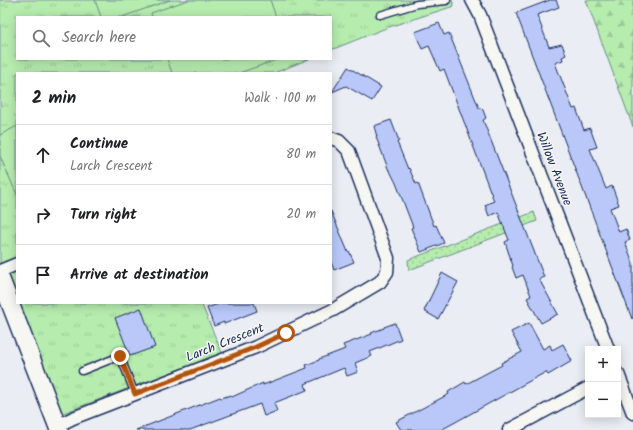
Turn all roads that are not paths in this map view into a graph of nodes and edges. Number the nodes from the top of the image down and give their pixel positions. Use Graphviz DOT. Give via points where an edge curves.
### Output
graph roads {
  1 [pos="447,0"];
  2 [pos="472,0"];
  3 [pos="380,15"];
  4 [pos="332,138"];
  5 [pos="16,264"];
  6 [pos="0,271"];
  7 [pos="0,277"];
  8 [pos="607,346"];
  9 [pos="82,371"];
  10 [pos="621,382"];
  11 [pos="585,390"];
  12 [pos="135,394"];
  13 [pos="633,413"];
  14 [pos="58,428"];
  15 [pos="510,430"];
  1 -- 3 [label="lane" via="417,4"];
  2 -- 8 [label="street, Willow Avenue" via="480,14"];
  4 -- 12 [label="street, Larch Crescent" via="339,141 349,151 388,258 387,272 380,282 333,310 256,347"];
  5 -- 6 [label="street"];
  7 -- 14 [label="street"];
  9 -- 12 [label="lane" via="120,356"];
  10 -- 13 [label="street"];
  11 -- 15 [label="street"];
  12 -- 14 [label="street, Larch Crescent" via="73,418"];
}
